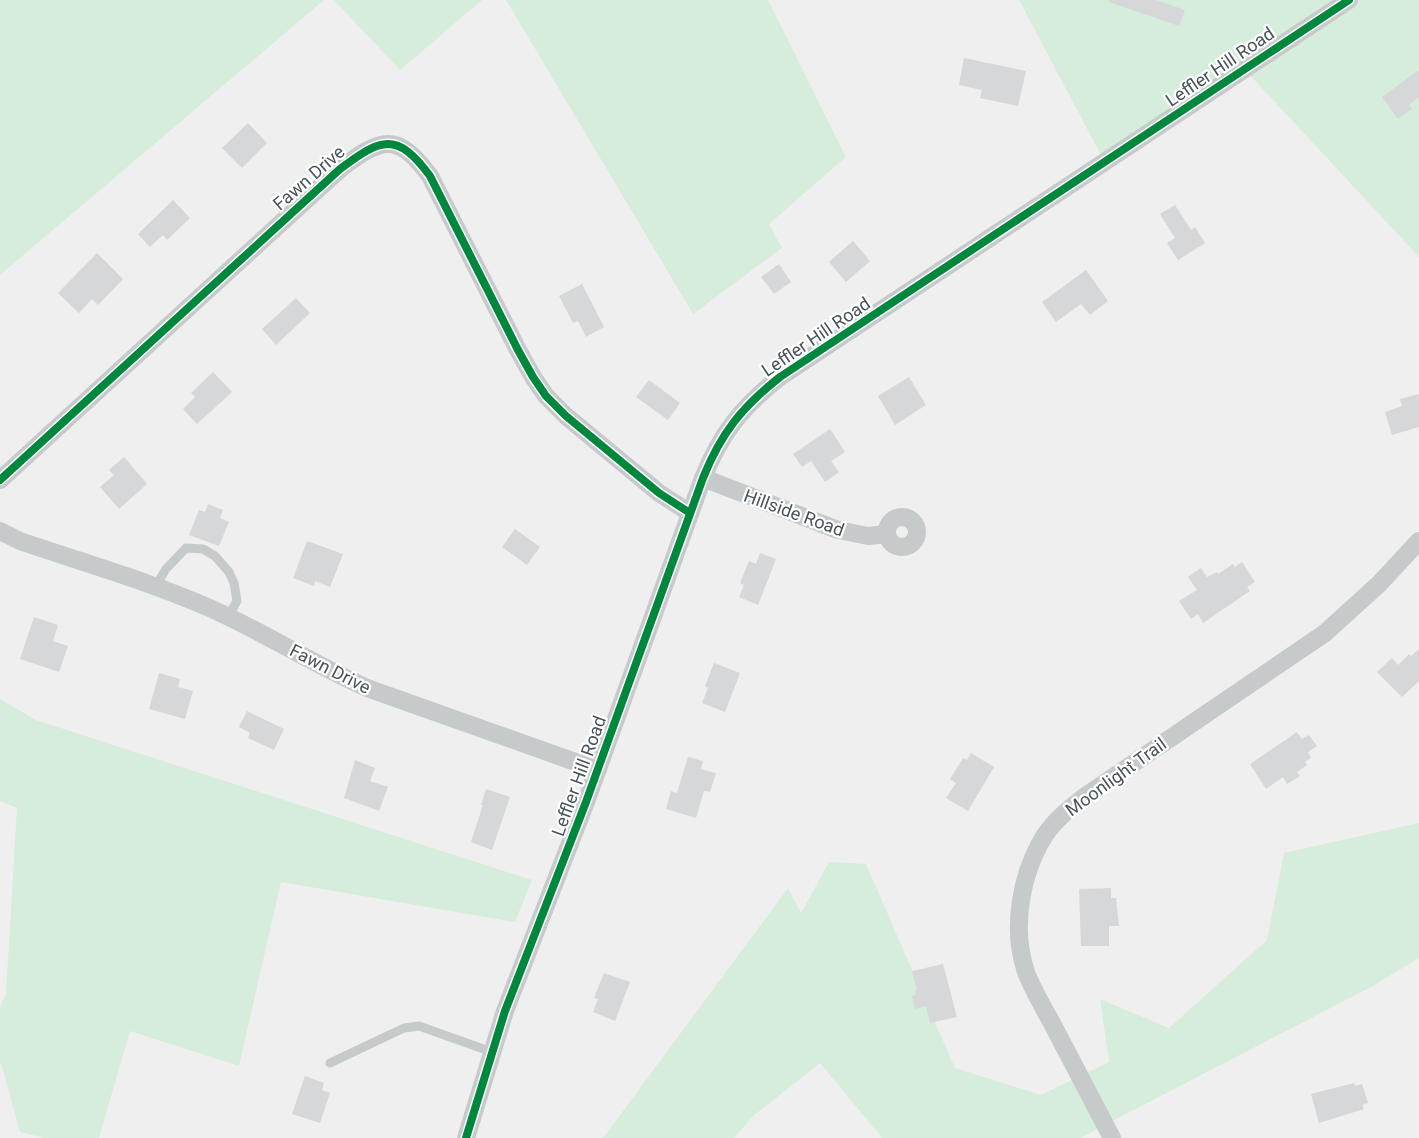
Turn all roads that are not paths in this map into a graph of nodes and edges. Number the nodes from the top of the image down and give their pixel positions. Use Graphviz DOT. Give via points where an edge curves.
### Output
graph roads {
  1 [pos="1349,0"];
  2 [pos="703,478"];
  3 [pos="0,480"];
  4 [pos="690,513"];
  5 [pos="0,531"];
  6 [pos="887,534"];
  7 [pos="1419,541"];
  8 [pos="155,587"];
  9 [pos="228,617"];
  10 [pos="598,771"];
  11 [pos="492,1052"];
  12 [pos="330,1063"];
  13 [pos="466,1138"];
  14 [pos="1112,1138"];
  1 -- 2 [label="street, Leffler Hill Road" via="780,377 739,414 724,434"];
  2 -- 4 [label="street, Leffler Hill Road"];
  2 -- 6 [label="street, Hillside Road" via="838,530 868,536"];
  3 -- 4 [label="street, Fawn Drive" via="340,169 376,145 392,142 419,161 430,176 532,377 546,396 659,493"];
  4 -- 10 [label="street, Leffler Hill Road"];
  5 -- 8 [label="street, Fawn Drive"];
  7 -- 14 [label="street, Moonlight Trail" via="1325,633 1062,815 1033,859 1020,911 1026,971"];
  8 -- 9 [label="street, Fawn Drive"];
  8 -- 9 [label="lane" via="186,548 203,549 215,556 234,583 237,601"];
  9 -- 10 [label="street, Fawn Drive" via="338,676"];
  10 -- 11 [label="street, Leffler Hill Road"];
  11 -- 12 [label="lane" via="419,1026 404,1028"];
  11 -- 13 [label="street, Leffler Hill Road"];
}
